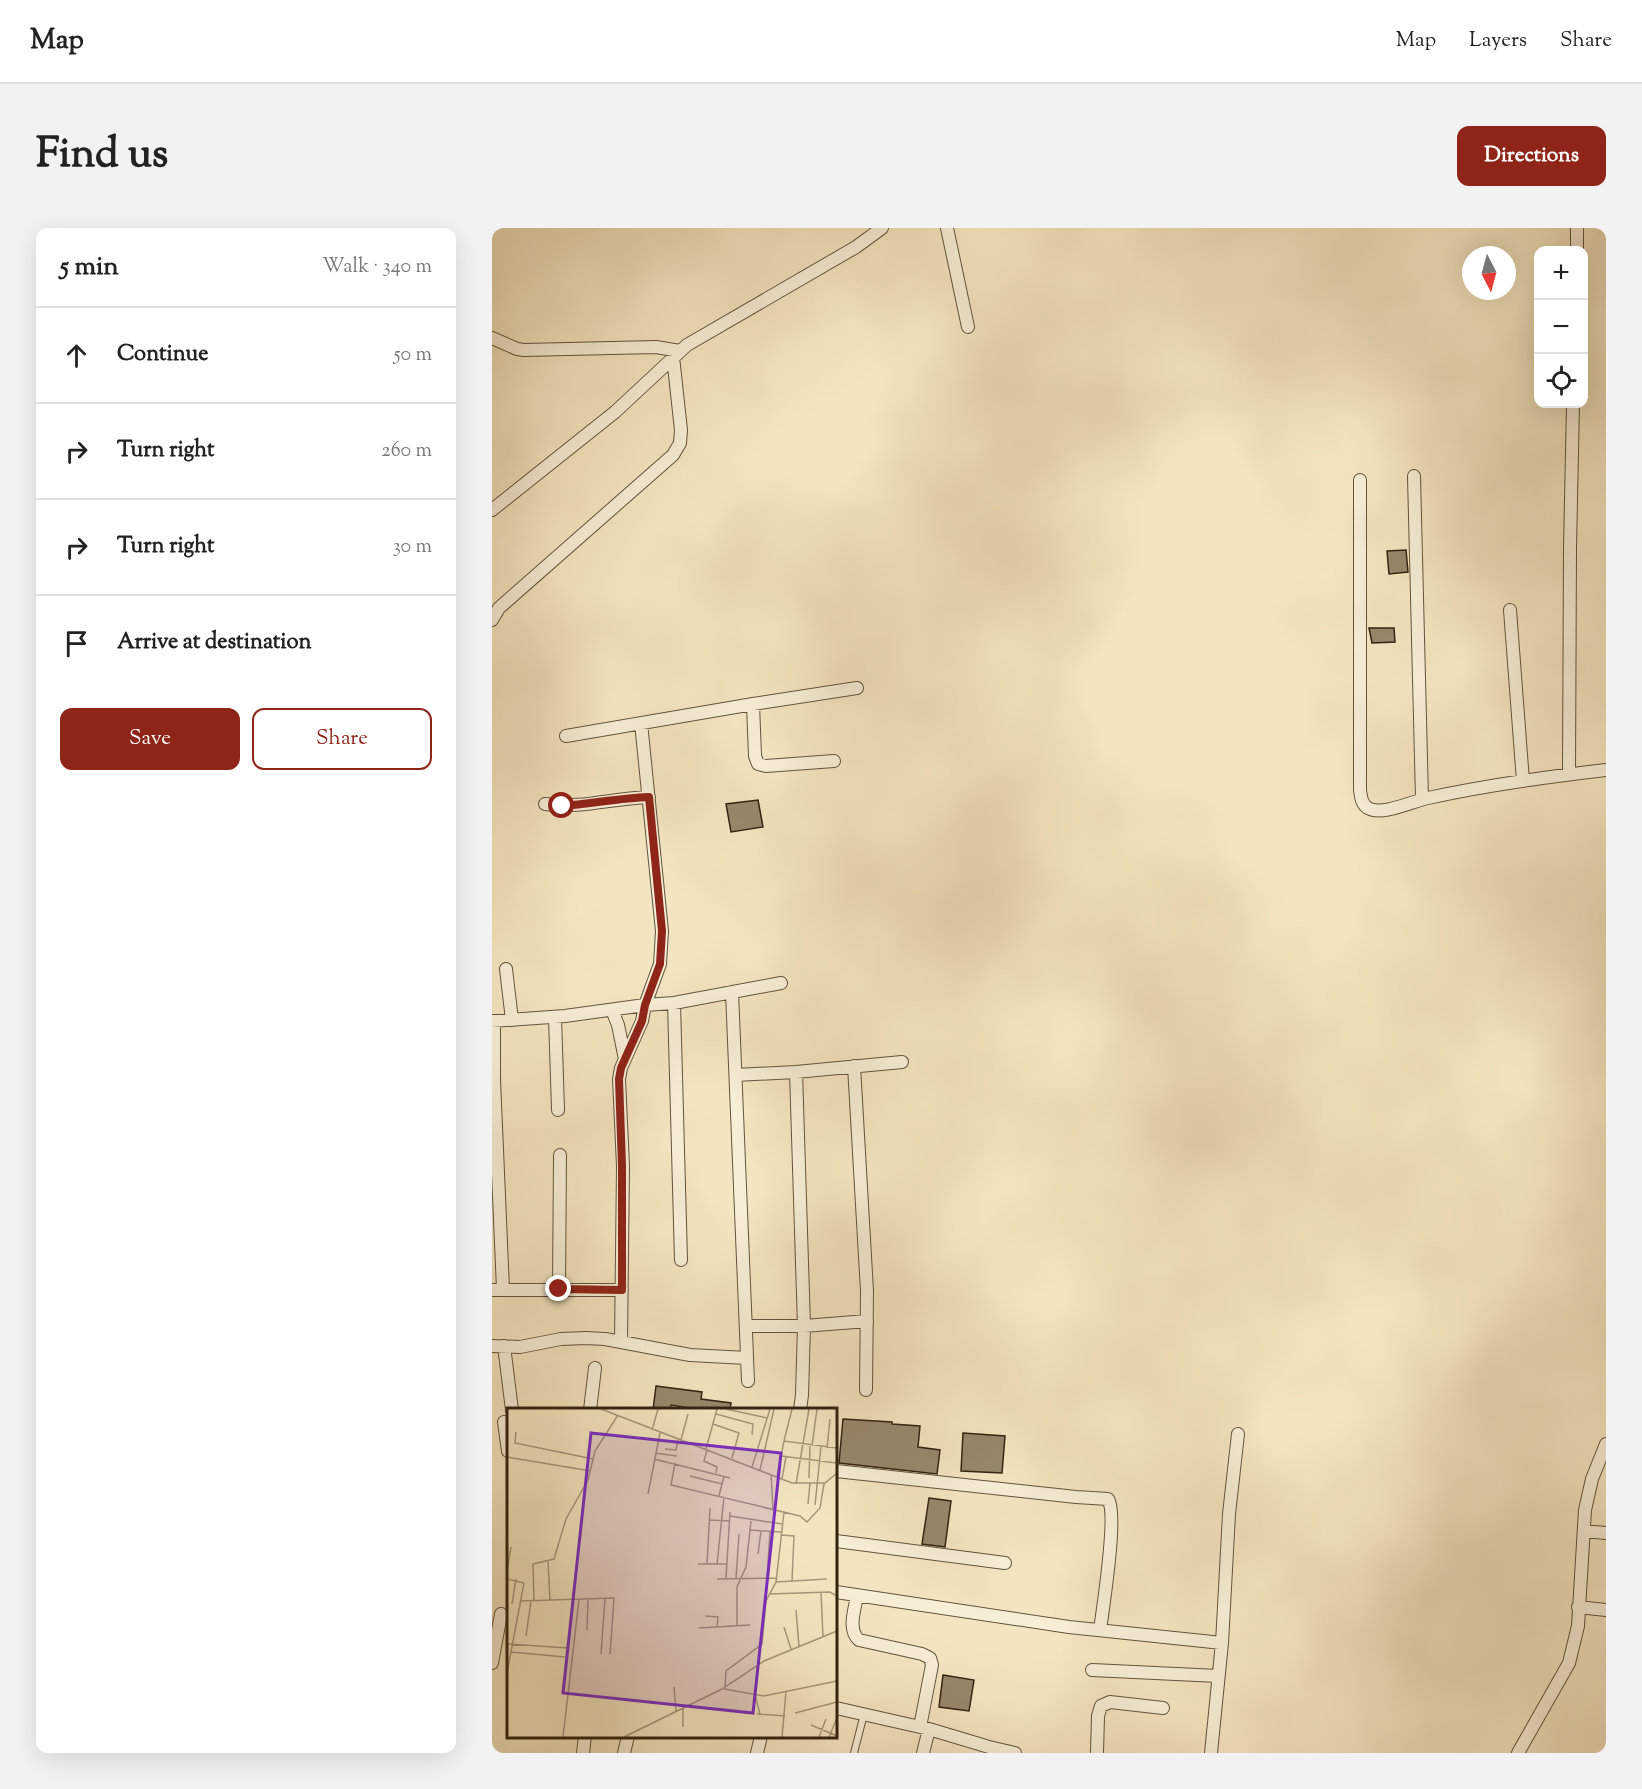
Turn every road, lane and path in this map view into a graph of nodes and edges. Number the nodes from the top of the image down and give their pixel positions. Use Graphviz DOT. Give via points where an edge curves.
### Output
graph roads {
  1 [pos="882,228"];
  2 [pos="947,228"];
  3 [pos="1577,228"];
  4 [pos="1577,246"];
  5 [pos="968,327"];
  6 [pos="493,337"];
  7 [pos="677,354"];
  8 [pos="1574,408"];
  9 [pos="1414,476"];
  10 [pos="1360,480"];
  11 [pos="492,510"];
  12 [pos="1510,610"];
  13 [pos="492,620"];
  14 [pos="857,688"];
  15 [pos="753,704"];
  16 [pos="642,723"];
  17 [pos="566,736"];
  18 [pos="834,761"];
  19 [pos="1606,770"];
  20 [pos="1569,774"];
  21 [pos="1523,781"];
  22 [pos="649,797"];
  23 [pos="1422,799"];
  24 [pos="545,804"];
  25 [pos="506,969"];
  26 [pos="781,983"];
  27 [pos="732,992"];
  28 [pos="674,1003"];
  29 [pos="645,1005"];
  30 [pos="612,1010"];
  31 [pos="555,1017"];
  32 [pos="512,1020"];
  33 [pos="493,1021"];
  34 [pos="625,1059"];
  35 [pos="902,1062"];
  36 [pos="854,1066"];
  37 [pos="796,1072"];
  38 [pos="736,1075"];
  39 [pos="558,1110"];
  40 [pos="560,1155"];
  41 [pos="681,1260"];
  42 [pos="559,1289"];
  43 [pos="497,1290"];
  44 [pos="622,1290"];
  45 [pos="867,1321"];
  46 [pos="746,1326"];
  47 [pos="804,1326"];
  48 [pos="621,1342"];
  49 [pos="498,1346"];
  50 [pos="747,1358"];
  51 [pos="595,1368"];
  52 [pos="748,1382"];
  53 [pos="866,1390"];
  54 [pos="512,1408"];
  55 [pos="590,1408"];
  56 [pos="800,1408"];
  57 [pos="501,1422"];
  58 [pos="1238,1434"];
  59 [pos="1606,1444"];
  60 [pos="507,1446"];
  61 [pos="837,1471"];
  62 [pos="1584,1531"];
  63 [pos="1606,1533"];
  64 [pos="837,1541"];
  65 [pos="1005,1563"];
  66 [pos="837,1592"];
  67 [pos="857,1596"];
  68 [pos="1578,1607"];
  69 [pos="1606,1610"];
  70 [pos="500,1614"];
  71 [pos="1100,1630"];
  72 [pos="1222,1642"];
  73 [pos="492,1663"];
  74 [pos="1092,1670"];
  75 [pos="1218,1676"];
  76 [pos="837,1708"];
  77 [pos="1163,1708"];
  78 [pos="864,1714"];
  79 [pos="924,1728"];
  80 [pos="585,1738"];
  81 [pos="628,1738"];
  82 [pos="761,1738"];
  83 [pos="583,1753"];
  84 [pos="624,1753"];
  85 [pos="757,1753"];
  86 [pos="854,1753"];
  87 [pos="923,1753"];
  88 [pos="1016,1753"];
  89 [pos="1097,1753"];
  90 [pos="1211,1753"];
  91 [pos="1518,1753"];
  1 -- 7 [label="street"];
  2 -- 5 [label="street"];
  3 -- 4 [label="street"];
  6 -- 7 [label="street" via="524,350 656,347"];
  7 -- 11 [label="street" via="615,412"];
  7 -- 13 [label="street" via="681,443 673,455 499,608"];
  8 -- 20 [label="street"];
  9 -- 23 [label="street"];
  10 -- 23 [label="street" via="1362,802 1368,809 1376,810"];
  12 -- 21 [label="street"];
  14 -- 15 [label="street"];
  15 -- 16 [label="street"];
  15 -- 18 [label="street" via="754,756 758,764"];
  16 -- 17 [label="street"];
  16 -- 22 [label="street"];
  19 -- 20 [label="street"];
  20 -- 21 [label="street"];
  21 -- 23 [label="street"];
  22 -- 24 [label="street" via="571,806"];
  22 -- 29 [label="street" via="662,952"];
  25 -- 32 [label="street"];
  26 -- 27 [label="street"];
  27 -- 28 [label="street"];
  27 -- 38 [label="street"];
  28 -- 29 [label="street"];
  28 -- 41 [label="street"];
  29 -- 30 [label="street"];
  29 -- 34 [label="street"];
  30 -- 31 [label="street"];
  30 -- 34 [label="street"];
  31 -- 32 [label="street"];
  31 -- 39 [label="street"];
  32 -- 33 [label="street"];
  33 -- 43 [label="street"];
  34 -- 44 [label="street" via="619,1079"];
  35 -- 36 [label="street"];
  36 -- 37 [label="street"];
  36 -- 45 [label="street"];
  37 -- 38 [label="street"];
  37 -- 47 [label="street"];
  38 -- 46 [label="street"];
  40 -- 42 [label="street"];
  42 -- 43 [label="street"];
  42 -- 44 [label="street"];
  44 -- 48 [label="street"];
  45 -- 47 [label="street"];
  45 -- 53 [label="street"];
  46 -- 47 [label="street"];
  46 -- 50 [label="street"];
  47 -- 56 [label="street"];
  48 -- 49 [label="street" via="586,1338"];
  48 -- 50 [label="street" via="690,1355"];
  49 -- 54 [label="street"];
  50 -- 52 [label="street"];
  51 -- 55 [label="street"];
  57 -- 60 [label="street"];
  58 -- 72 [label="street"];
  59 -- 62 [label="street" via="1592,1479"];
  61 -- 71 [label="street" via="1108,1498 1112,1525"];
  62 -- 63 [label="street"];
  62 -- 68 [label="street"];
  64 -- 65 [label="street"];
  66 -- 67 [label="street"];
  67 -- 71 [label="street"];
  67 -- 79 [label="street" via="854,1636 930,1658"];
  68 -- 69 [label="street"];
  68 -- 91 [label="street" via="1578,1626 1569,1663"];
  70 -- 73 [label="street"];
  71 -- 72 [label="street"];
  72 -- 75 [label="street"];
  74 -- 75 [label="street"];
  75 -- 90 [label="street"];
  76 -- 78 [label="street"];
  77 -- 89 [label="street" via="1110,1702 1101,1706"];
  78 -- 79 [label="street"];
  78 -- 86 [label="lane"];
  79 -- 87 [label="street"];
  79 -- 88 [label="street"];
  80 -- 83 [label="street"];
  81 -- 84 [label="street"];
  82 -- 85 [label="street"];
}
